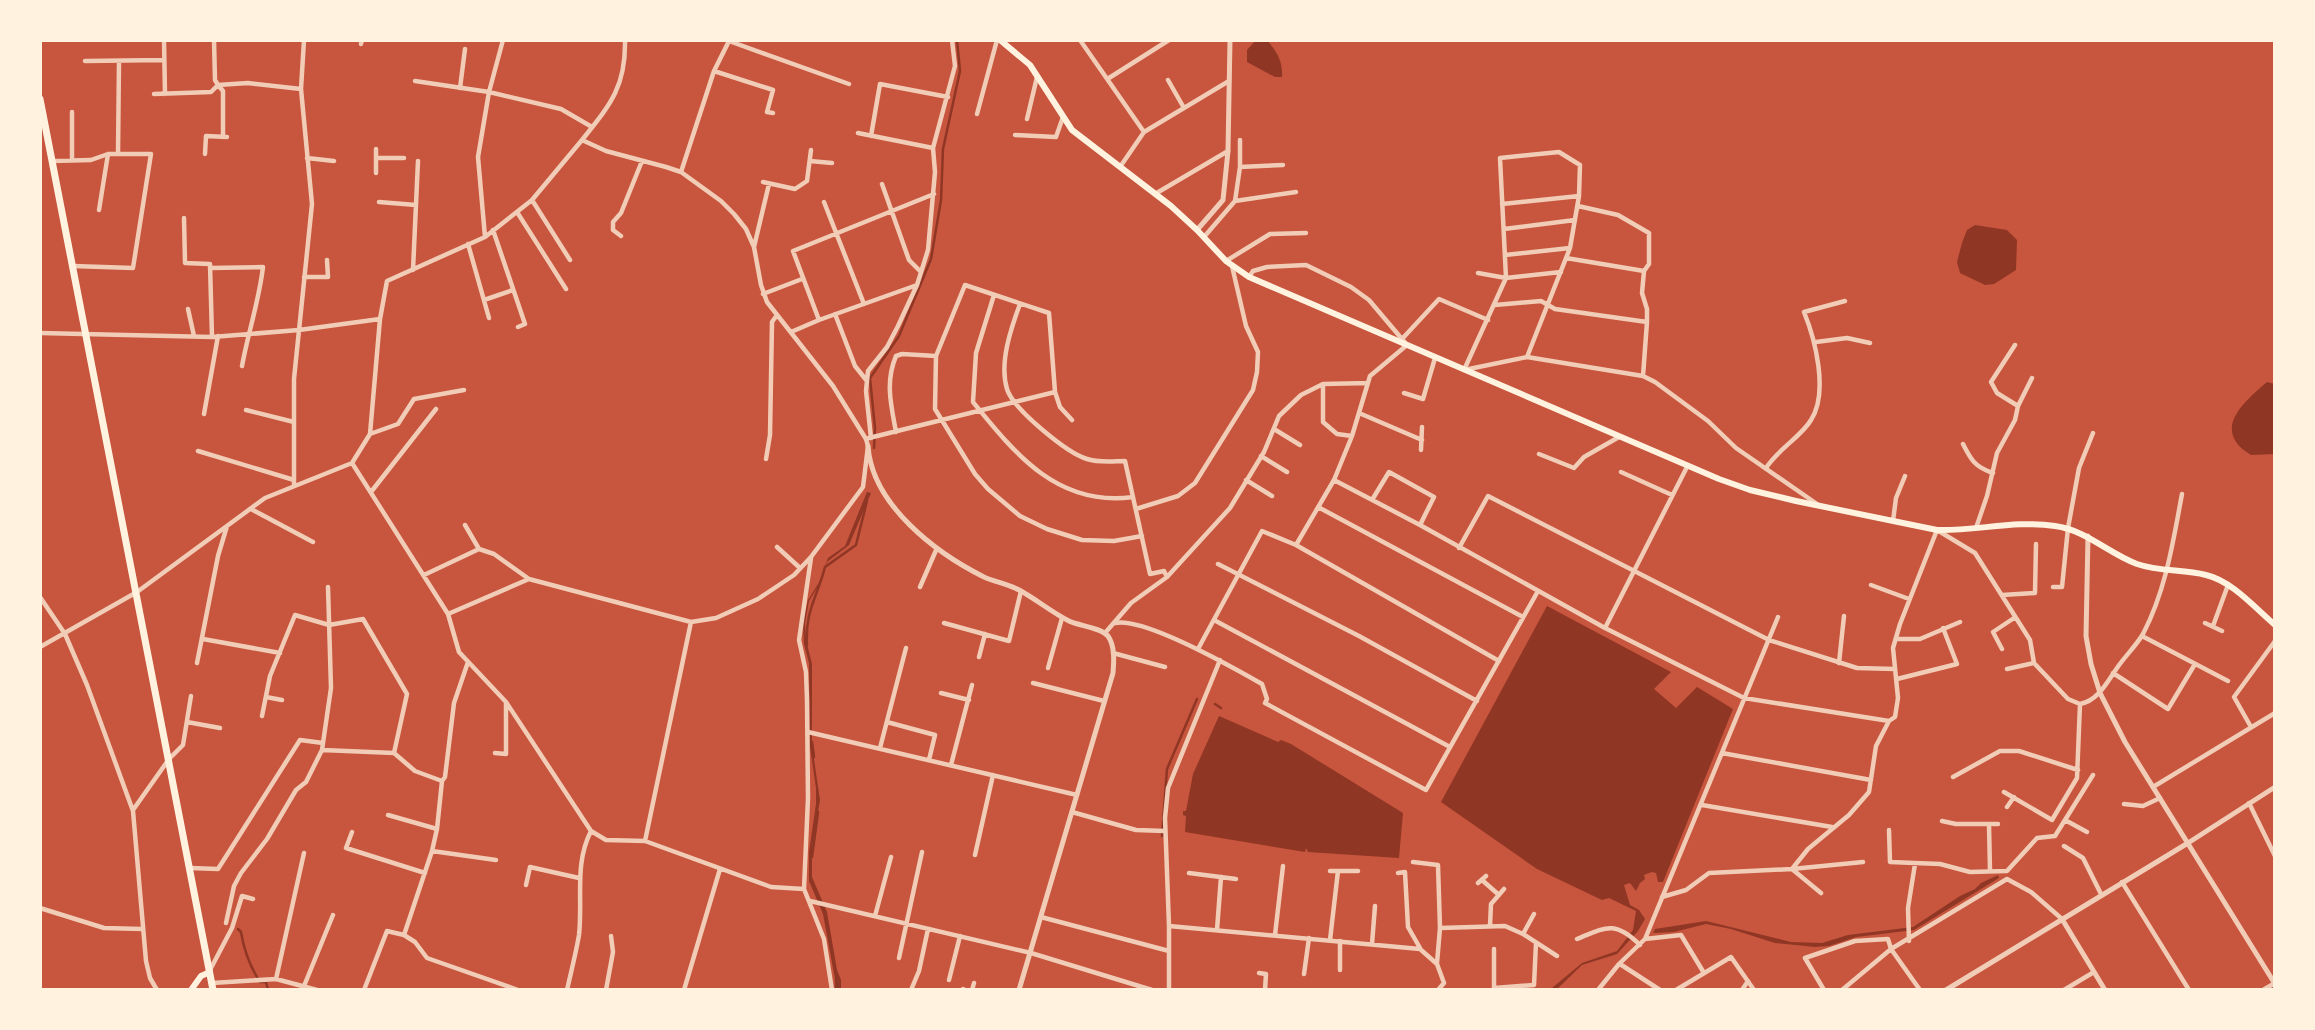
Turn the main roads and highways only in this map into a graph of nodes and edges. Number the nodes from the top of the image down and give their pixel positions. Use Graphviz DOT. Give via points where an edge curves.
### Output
graph roads {
  1 [pos="998,40"];
  2 [pos="40,99"];
  3 [pos="2275,625"];
  4 [pos="210,972"];
  5 [pos="212,986"];
  6 [pos="191,990"];
  1 -- 3 [label="main road" via="1030,65 1072,130 1155,194 1249,277 1750,490 1937,530 2021,522 2068,528 2134,563 2155,570 2208,575 2228,585"];
  2 -- 4 [label="main road"];
  4 -- 5 [label="main road"];
  4 -- 6 [label="main road"];
}
